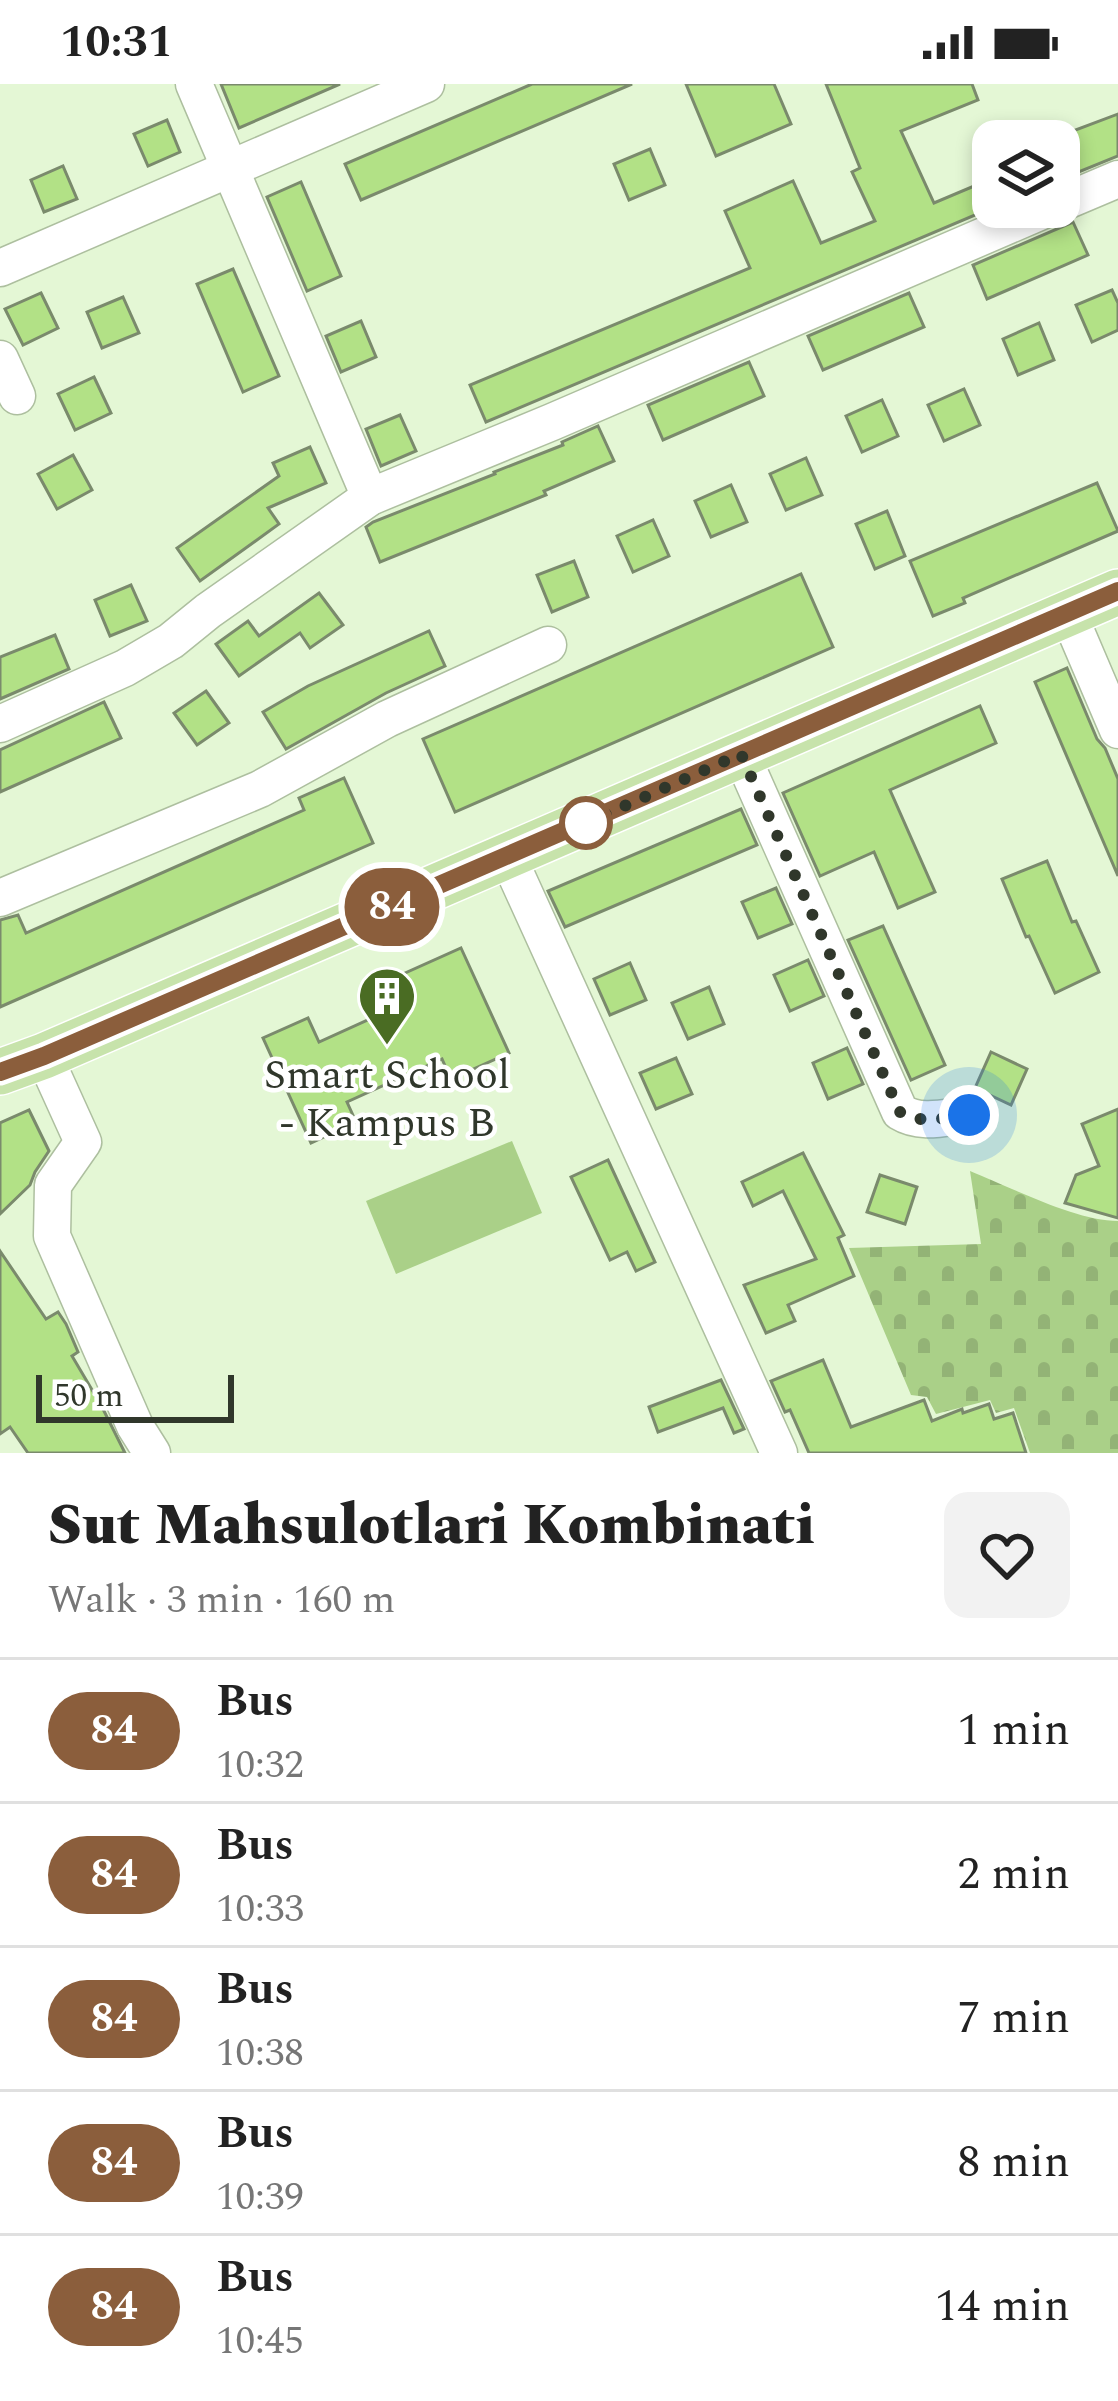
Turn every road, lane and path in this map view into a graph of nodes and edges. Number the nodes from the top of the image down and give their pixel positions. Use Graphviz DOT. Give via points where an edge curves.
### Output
graph roads {
  1 [pos="194,84"];
  2 [pos="426,84"];
  3 [pos="230,169"];
  4 [pos="1118,178"];
  5 [pos="1080,194"];
  6 [pos="1002,228"];
  7 [pos="0,268"];
  8 [pos="0,359"];
  9 [pos="17,396"];
  10 [pos="370,497"];
  11 [pos="1118,592"];
  12 [pos="1068,614"];
  13 [pos="548,645"];
  14 [pos="0,724"];
  15 [pos="1118,730"];
  16 [pos="741,754"];
  17 [pos="508,857"];
  18 [pos="0,898"];
  19 [pos="44,1056"];
  20 [pos="0,1072"];
  21 [pos="969,1115"];
  22 [pos="152,1453"];
  23 [pos="779,1453"];
  1 -- 3 [label="street"];
  2 -- 3 [label="street"];
  3 -- 7 [label="street"];
  3 -- 10 [label="street"];
  4 -- 5 [label="street"];
  6 -- 10 [label="street"];
  8 -- 9 [label="street"];
  10 -- 14 [label="street" via="171,641"];
  11 -- 12 [label="main road"];
  12 -- 15 [label="street"];
  12 -- 16 [label="main road"];
  13 -- 18 [label="street" via="260,789"];
  16 -- 17 [label="main road"];
  16 -- 21 [label="street" via="900,1112 921,1120"];
  17 -- 19 [label="main road"];
  17 -- 23 [label="street"];
  19 -- 20 [label="main road"];
  19 -- 22 [label="street" via="83,1142 53,1185 52,1236"];
}
